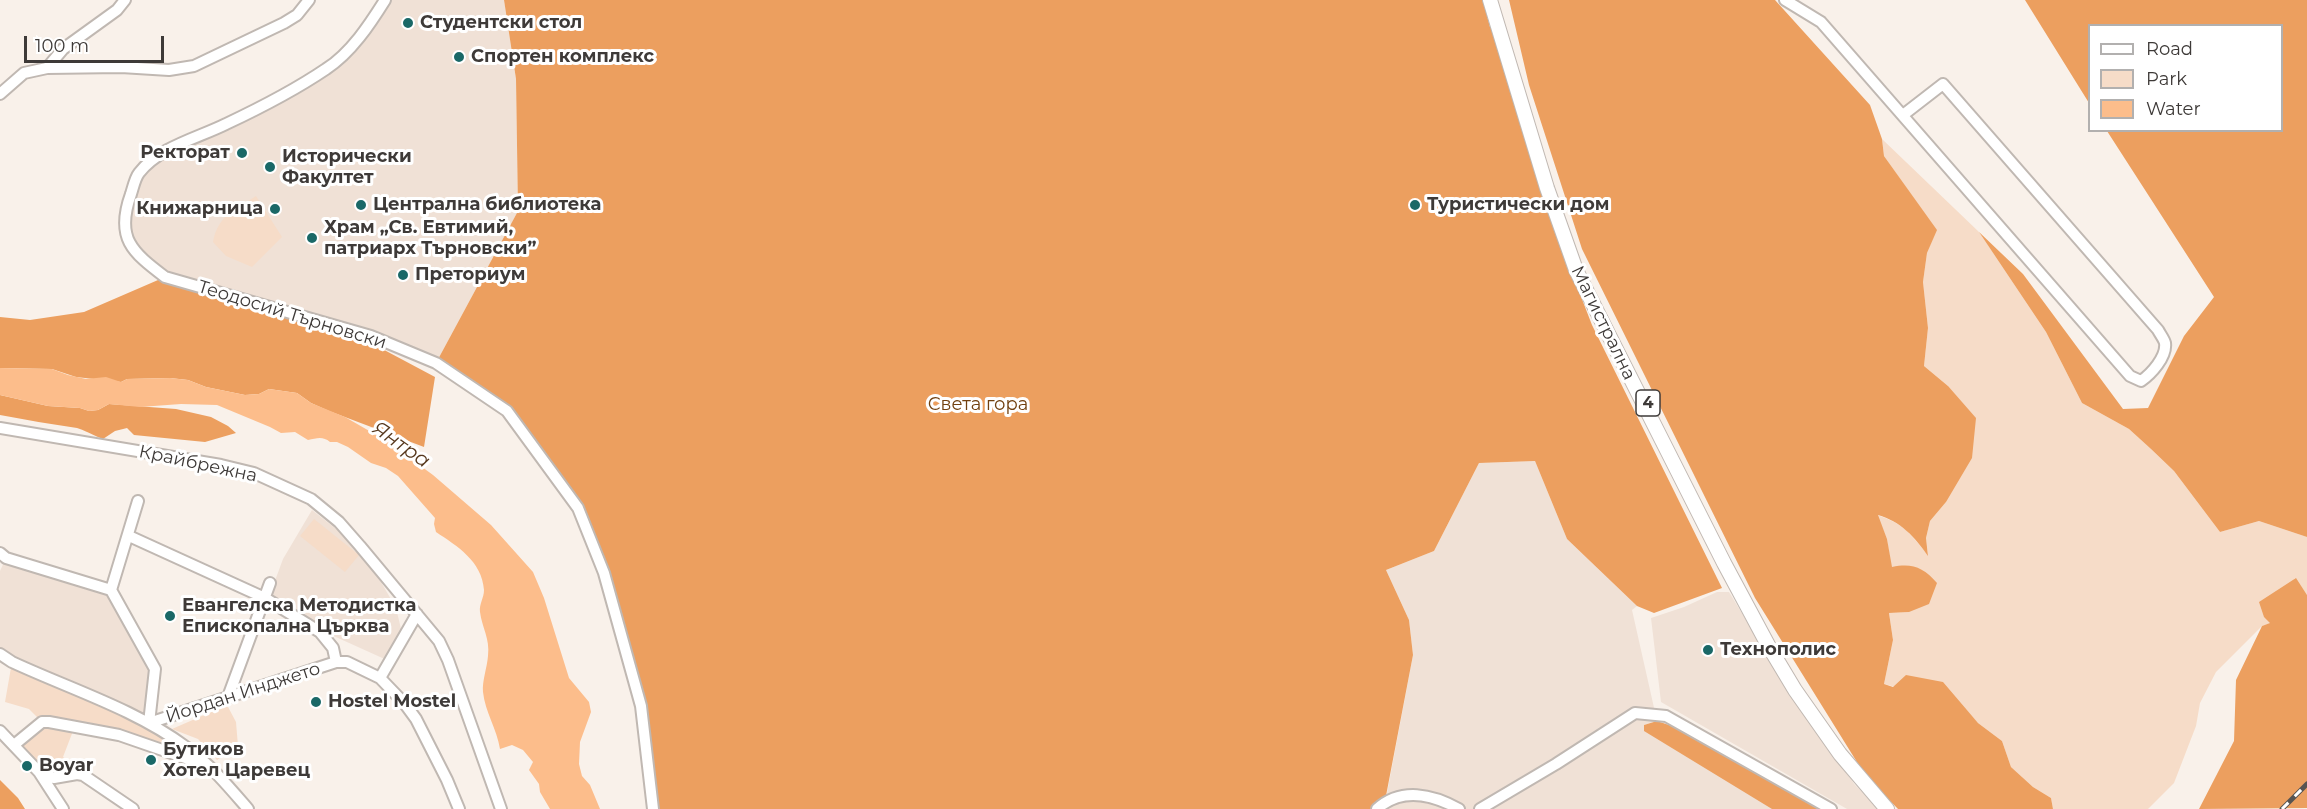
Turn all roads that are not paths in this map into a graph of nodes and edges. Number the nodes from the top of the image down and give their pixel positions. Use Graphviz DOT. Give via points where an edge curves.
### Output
graph roads {
  1 [pos="125,0"];
  2 [pos="309,0"];
  3 [pos="386,0"];
  4 [pos="1490,0"];
  5 [pos="1498,0"];
  6 [pos="1785,0"];
  7 [pos="47,68"];
  8 [pos="0,94"];
  9 [pos="1903,115"];
  10 [pos="0,428"];
  11 [pos="138,501"];
  12 [pos="129,536"];
  13 [pos="0,553"];
  14 [pos="270,583"];
  15 [pos="111,590"];
  16 [pos="265,598"];
  17 [pos="417,614"];
  18 [pos="0,654"];
  19 [pos="336,662"];
  20 [pos="380,678"];
  21 [pos="228,698"];
  22 [pos="149,723"];
  23 [pos="0,731"];
  24 [pos="14,745"];
  25 [pos="209,766"];
  26 [pos="39,772"];
  27 [pos="66,777"];
  28 [pos="1860,778"];
  29 [pos="57,796"];
  30 [pos="63,809"];
  31 [pos="133,809"];
  32 [pos="248,809"];
  33 [pos="459,809"];
  34 [pos="501,809"];
  35 [pos="653,809"];
  36 [pos="1377,809"];
  37 [pos="1459,809"];
  38 [pos="1480,809"];
  39 [pos="1831,809"];
  40 [pos="1887,809"];
  1 -- 7 [label="street" via="63,49"];
  2 -- 7 [label="street" via="284,23 194,66 169,70"];
  3 -- 35 [label="street, Теодосий Търновски" via="361,34 328,68 158,156 138,174 124,230 139,257 165,278 371,336 436,363 507,411 578,508 604,573 641,706"];
  4 -- 28 [label="main road, Магистрална / 4" via="1576,270 1768,645 1814,718"];
  5 -- 28 [label="main road, Магистрална / 4" via="1552,187 1581,268 1768,633"];
  6 -- 9 [label="street" via="1821,22"];
  7 -- 8 [label="street" via="24,73"];
  9 -- 9 [label="street" via="2130,376 2141,381 2150,375 2164,351 2165,343 2158,330 1943,84"];
  10 -- 17 [label="street, Крайбрежна" via="221,465 254,473 293,490 339,522"];
  11 -- 12 [label="street"];
  12 -- 15 [label="street"];
  12 -- 16 [label="street"];
  13 -- 15 [label="street"];
  14 -- 16 [label="street"];
  15 -- 22 [label="street" via="155,669"];
  16 -- 19 [label="street" via="320,632 333,648"];
  16 -- 21 [label="street"];
  17 -- 20 [label="street"];
  17 -- 34 [label="street, Крайбрежна" via="439,641 448,660"];
  18 -- 22 [label="street"];
  19 -- 20 [label="street" via="347,662"];
  19 -- 21 [label="street, Йордан Инджето"];
  20 -- 33 [label="street" via="416,719"];
  21 -- 22 [label="street, Йордан Инджето"];
  22 -- 25 [label="street"];
  23 -- 24 [label="street"];
  24 -- 25 [label="street" via="42,722 49,722 119,735"];
  24 -- 26 [label="street"];
  25 -- 32 [label="street"];
  26 -- 27 [label="street" via="54,778"];
  26 -- 29 [label="street"];
  27 -- 29 [label="street"];
  27 -- 31 [label="street" via="83,775"];
  28 -- 40 [label="main road, Магистрална / 4"];
  29 -- 30 [label="street"];
  36 -- 37 [label="street" via="1400,795 1427,796"];
  38 -- 39 [label="street" via="1635,713 1666,716"];
}
